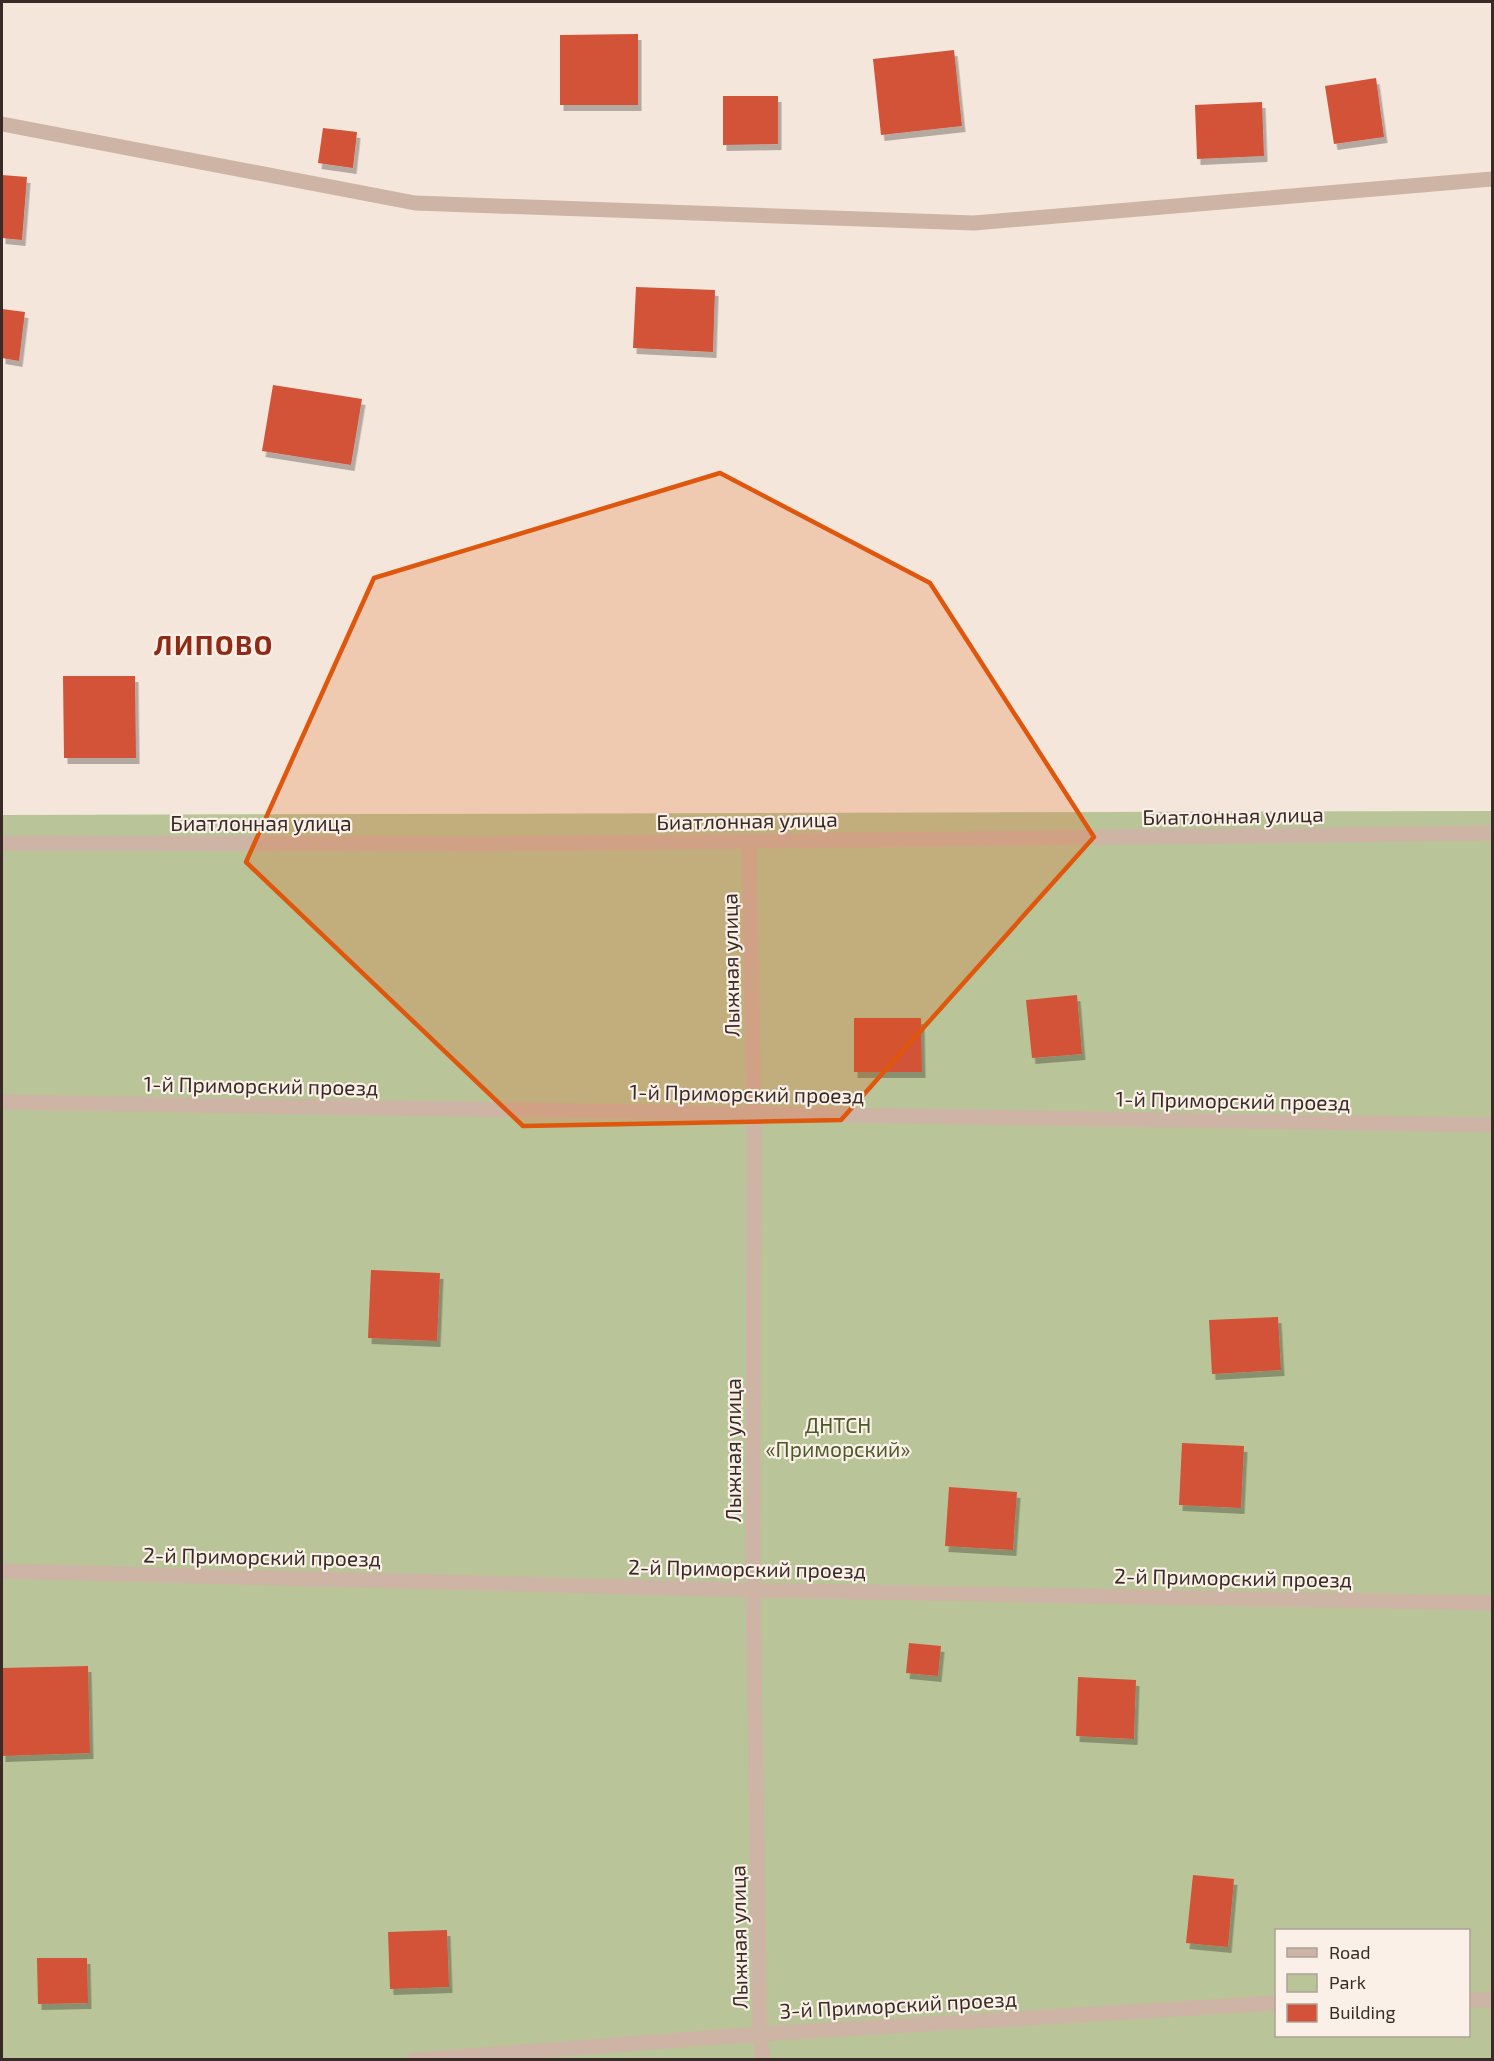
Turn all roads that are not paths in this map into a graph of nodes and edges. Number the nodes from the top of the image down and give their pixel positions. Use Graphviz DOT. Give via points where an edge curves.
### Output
graph roads {
  1 [pos="2,124"];
  2 [pos="1492,179"];
  3 [pos="1492,833"];
  4 [pos="749,841"];
  5 [pos="2,843"];
  6 [pos="2,1102"];
  7 [pos="754,1114"];
  8 [pos="1492,1125"];
  9 [pos="2,1571"];
  10 [pos="753,1590"];
  11 [pos="1492,1603"];
  12 [pos="1470,2000"];
  13 [pos="1492,2000"];
  14 [pos="1275,2003"];
  15 [pos="760,2034"];
  16 [pos="414,2060"];
  17 [pos="764,2060"];
  1 -- 2 [label="street" via="415,203 451,205 974,223"];
  3 -- 4 [label="street, Биатлонная улица"];
  4 -- 5 [label="street, Биатлонная улица"];
  4 -- 7 [label="street, Лыжная улица"];
  6 -- 7 [label="street, 1-й Приморский проезд"];
  7 -- 8 [label="street, 1-й Приморский проезд"];
  7 -- 10 [label="street, Лыжная улица"];
  9 -- 10 [label="street, 2-й Приморский проезд"];
  10 -- 11 [label="street, 2-й Приморский проезд"];
  10 -- 15 [label="street, Лыжная улица"];
  12 -- 13 [label="street"];
  14 -- 15 [label="street, 3-й Приморский проезд"];
  15 -- 16 [label="street, 3-й Приморский проезд"];
  15 -- 17 [label="street, Лыжная улица"];
}
